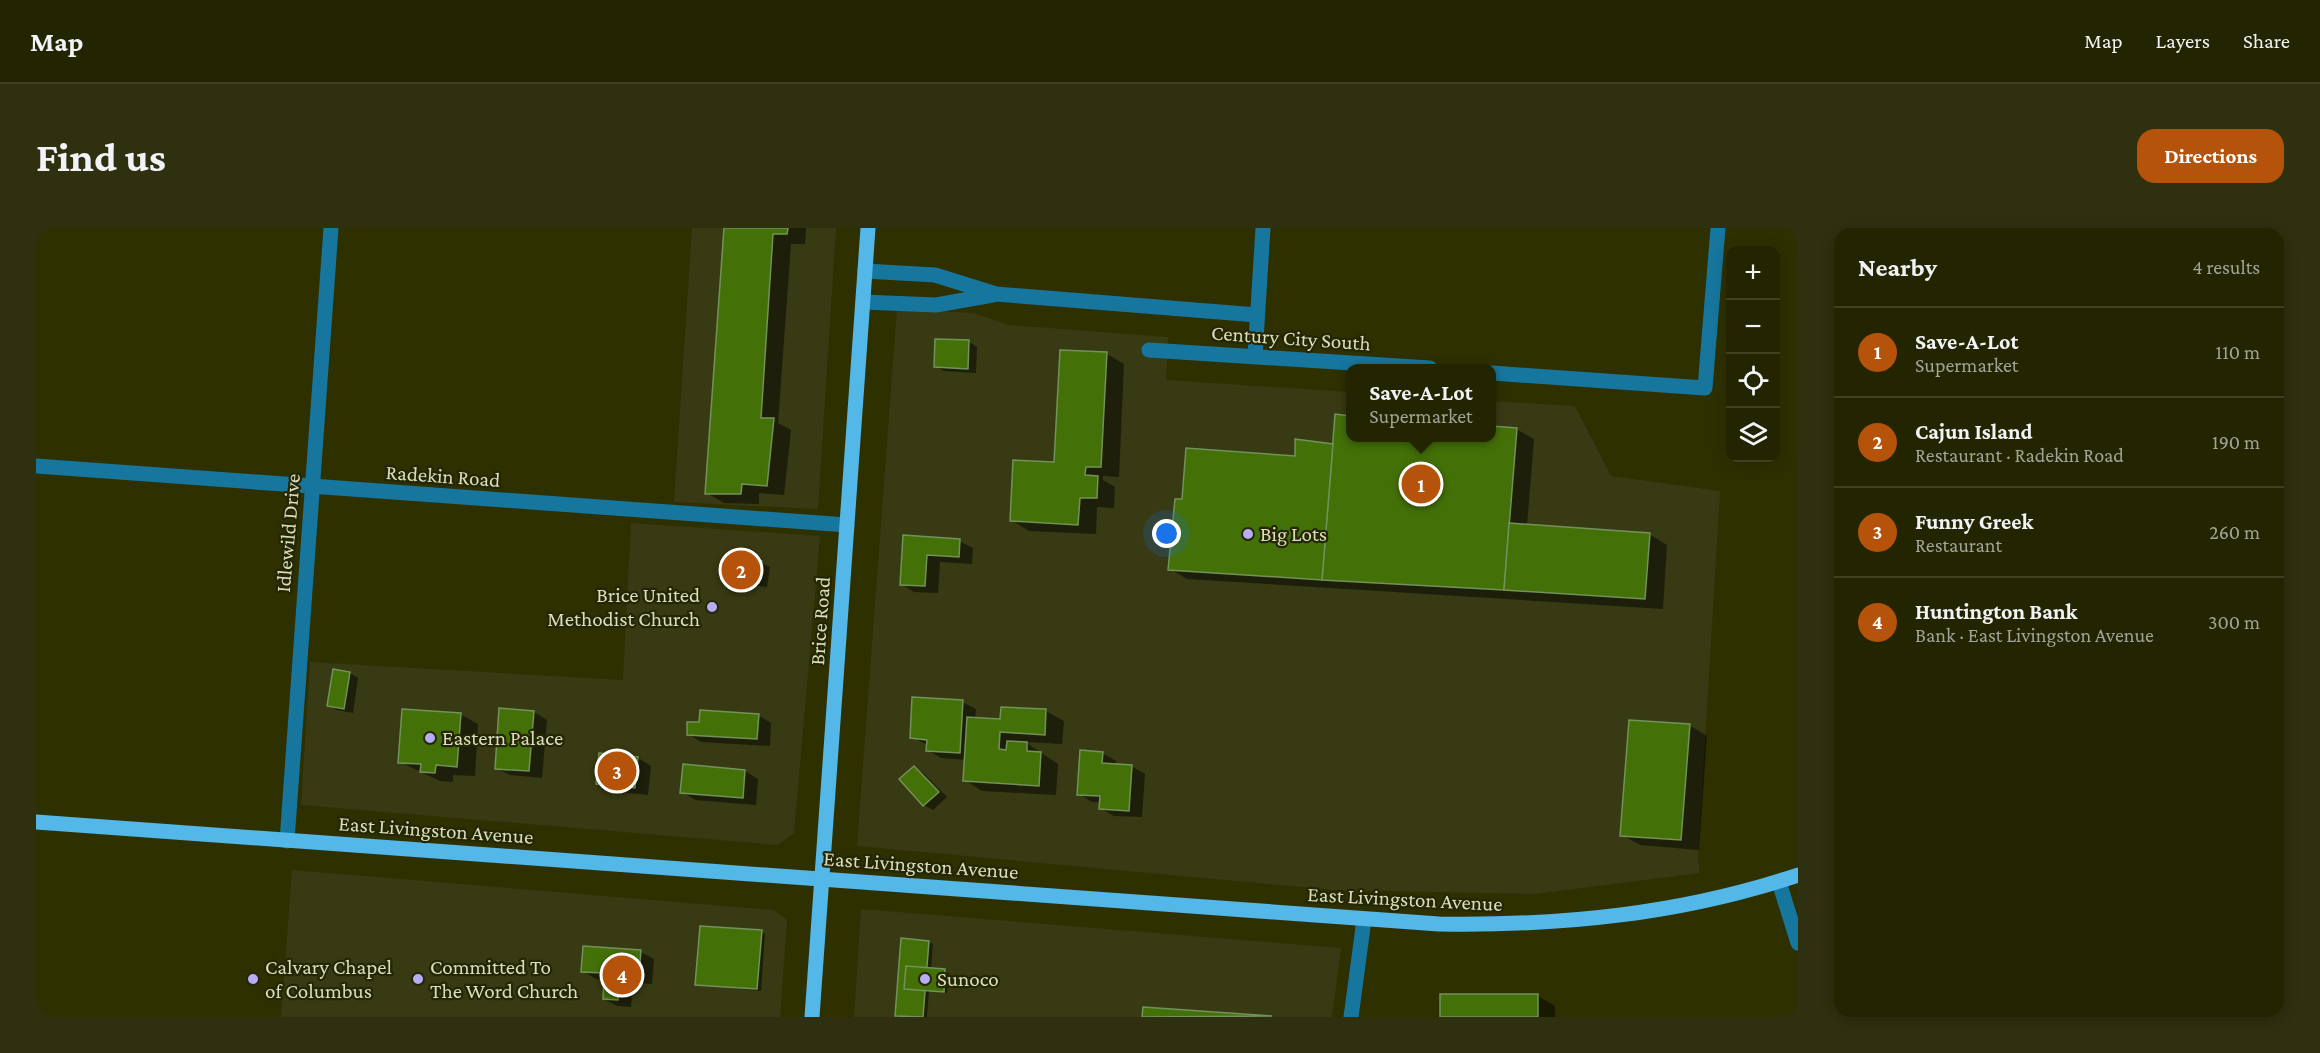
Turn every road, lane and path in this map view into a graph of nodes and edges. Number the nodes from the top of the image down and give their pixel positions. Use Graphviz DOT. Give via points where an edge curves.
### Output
graph roads {
  1 [pos="331,228"];
  2 [pos="868,228"];
  3 [pos="1263,228"];
  4 [pos="1718,228"];
  5 [pos="865,271"];
  6 [pos="996,294"];
  7 [pos="863,302"];
  8 [pos="1257,315"];
  9 [pos="1149,350"];
  10 [pos="1255,356"];
  11 [pos="1363,364"];
  12 [pos="1496,373"];
  13 [pos="36,466"];
  14 [pos="313,488"];
  15 [pos="847,525"];
  16 [pos="36,822"];
  17 [pos="287,841"];
  18 [pos="1798,875"];
  19 [pos="823,879"];
  20 [pos="1779,882"];
  21 [pos="1364,920"];
  22 [pos="1798,943"];
  23 [pos="812,1017"];
  24 [pos="1351,1017"];
  1 -- 14 [label="street, Idlewild Drive"];
  2 -- 5 [label="main road, Brice Road"];
  3 -- 8 [label="street"];
  4 -- 12 [label="street" via="1706,388"];
  5 -- 6 [label="street, Century City South" via="934,275"];
  5 -- 7 [label="main road, Brice Road"];
  6 -- 7 [label="street, Century City South" via="936,305"];
  6 -- 8 [label="street, Century City South"];
  7 -- 15 [label="main road, Brice Road"];
  8 -- 10 [label="street"];
  9 -- 10 [label="street, Century City South"];
  10 -- 11 [label="street, Century City South"];
  13 -- 14 [label="street, Radekin Road"];
  14 -- 15 [label="street, Radekin Road"];
  14 -- 17 [label="street, Idlewild Drive"];
  15 -- 19 [label="main road, Brice Road"];
  16 -- 17 [label="main road, East Livingston Avenue"];
  17 -- 19 [label="main road, East Livingston Avenue"];
  18 -- 20 [label="main road, East Livingston Avenue"];
  19 -- 21 [label="main road, East Livingston Avenue"];
  19 -- 23 [label="main road, Brice Road"];
  20 -- 21 [label="main road, East Livingston Avenue" via="1675,908 1558,923"];
  20 -- 22 [label="street"];
  21 -- 24 [label="street"];
}
